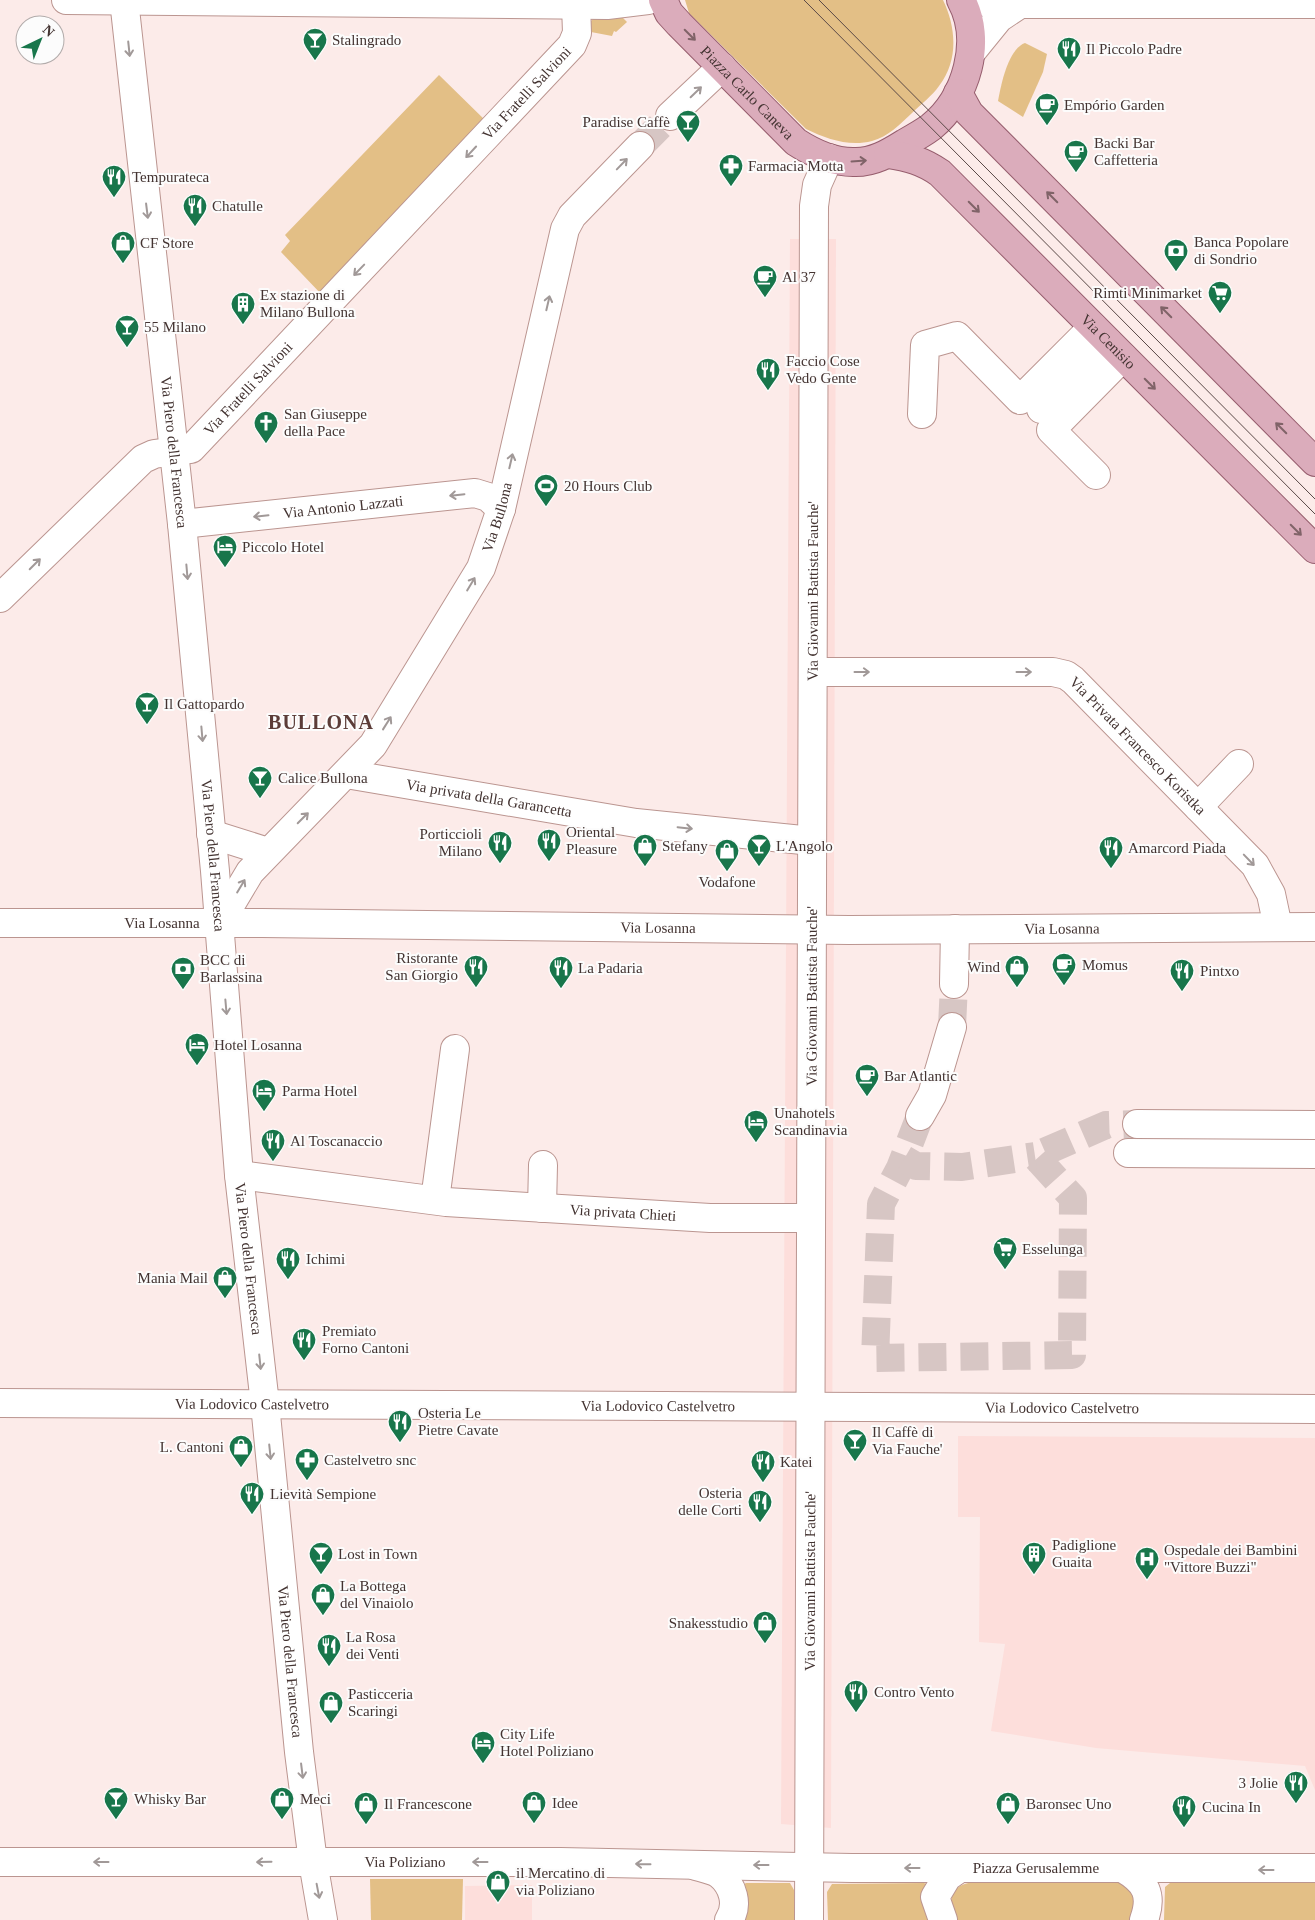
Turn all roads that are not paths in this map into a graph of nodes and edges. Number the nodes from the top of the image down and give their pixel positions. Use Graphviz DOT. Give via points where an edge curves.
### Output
graph roads {
  1 [pos="66,0"];
  2 [pos="124,0"];
  3 [pos="648,0"];
  4 [pos="663,0"];
  5 [pos="961,0"];
  6 [pos="981,0"];
  7 [pos="607,3"];
  8 [pos="1020,4"];
  9 [pos="1315,4"];
  10 [pos="576,5"];
  11 [pos="972,50"];
  12 [pos="722,67"];
  13 [pos="958,93"];
  14 [pos="670,116"];
  15 [pos="640,146"];
  16 [pos="888,154"];
  17 [pos="829,158"];
  18 [pos="1108,342"];
  19 [pos="1042,409"];
  20 [pos="922,414"];
  21 [pos="175,451"];
  22 [pos="1315,462"];
  23 [pos="1096,475"];
  24 [pos="501,509"];
  25 [pos="182,524"];
  26 [pos="1315,549"];
  27 [pos="0,598"];
  28 [pos="813,672"];
  29 [pos="1239,764"];
  30 [pos="346,774"];
  31 [pos="1198,807"];
  32 [pos="211,834"];
  33 [pos="812,841"];
  34 [pos="268,852"];
  35 [pos="0,923"];
  36 [pos="219,924"];
  37 [pos="1278,927"];
  38 [pos="1315,927"];
  39 [pos="812,929"];
  40 [pos="955,929"];
  41 [pos="954,984"];
  42 [pos="952,1027"];
  43 [pos="456,1049"];
  44 [pos="920,1116"];
  45 [pos="1137,1124"];
  46 [pos="1315,1125"];
  47 [pos="1128,1152"];
  48 [pos="1315,1154"];
  49 [pos="543,1165"];
  50 [pos="240,1175"];
  51 [pos="435,1200"];
  52 [pos="542,1208"];
  53 [pos="811,1218"];
  54 [pos="0,1404"];
  55 [pos="265,1404"];
  56 [pos="810,1407"];
  57 [pos="1315,1409"];
  58 [pos="0,1862"];
  59 [pos="313,1862"];
  60 [pos="691,1864"];
  61 [pos="809,1867"];
  62 [pos="960,1868"];
  63 [pos="1315,1868"];
  64 [pos="1124,1869"];
  65 [pos="323,1920"];
  66 [pos="729,1920"];
  67 [pos="809,1920"];
  68 [pos="943,1920"];
  69 [pos="1144,1920"];
  1 -- 2 [label="street"];
  2 -- 10 [label="street"];
  2 -- 21 [label="street, Via Piero della Francesca, one-way"];
  3 -- 7 [label="street"];
  4 -- 12 [label="main road, Piazza Carlo Caneva, one-way" via="674,19"];
  5 -- 11 [label="main road, Piazza Carlo Caneva" via="971,30"];
  6 -- 8 [label="street" via="990,4"];
  7 -- 10 [label="street"];
  8 -- 9 [label="street"];
  8 -- 11 [label="street, Piazza Carlo Caneva" via="999,18"];
  10 -- 21 [label="street, Via Fratelli Salvioni, one-way" via="577,33 572,45 191,449"];
  11 -- 13 [label="main road, Piazza Carlo Caneva"];
  14 -- 12 [label="street, one-way"];
  12 -- 17 [label="main road, Piazza Carlo Caneva" via="796,142"];
  13 -- 16 [label="main road, Piazza Carlo Caneva" via="931,127"];
  22 -- 13 [label="main road, one-way" via="969,113"];
  24 -- 15 [label="street, Via Bullona, one-way" via="566,229 572,216"];
  17 -- 16 [label="main road, Piazza Carlo Caneva, one-way" via="853,162"];
  16 -- 18 [label="main road, Via Cenisio, one-way" via="910,157 940,173"];
  17 -- 28 [label="street, Via Giovanni Battista Fauche'" via="817,185 814,206"];
  18 -- 19 [label="street"];
  18 -- 20 [label="street" via="1020,400 957,336 926,345"];
  18 -- 23 [label="street" via="1051,430"];
  18 -- 26 [label="main road, Via Cenisio, one-way"];
  21 -- 25 [label="street, Via Piero della Francesca"];
  27 -- 21 [label="street, Via Fratelli Salvioni, one-way" via="132,468 154,454"];
  24 -- 25 [label="street, Via Antonio Lazzati, one-way" via="488,497 475,493"];
  30 -- 24 [label="street, Via Bullona, one-way" via="380,733 481,568"];
  25 -- 32 [label="street, Via Piero della Francesca, one-way"];
  28 -- 31 [label="street, Via Privata Francesco Koristka, one-way" via="1052,672 1066,675"];
  28 -- 33 [label="street, Via Giovanni Battista Fauche'"];
  29 -- 31 [label="street"];
  30 -- 33 [label="street, Via privata della Garancetta, one-way" via="636,823"];
  34 -- 30 [label="street, Via Bullona, one-way"];
  31 -- 37 [label="street, Via Privata Francesco Koristka, one-way" via="1262,875 1271,894"];
  32 -- 34 [label="street"];
  32 -- 36 [label="street, Via Piero della Francesca"];
  33 -- 39 [label="street, Via Giovanni Battista Fauche'"];
  36 -- 34 [label="street, Via Bullona, one-way" via="250,872"];
  35 -- 36 [label="street, Via Losanna"];
  36 -- 39 [label="street, Via Losanna"];
  36 -- 50 [label="street, Via Piero della Francesca, one-way"];
  37 -- 38 [label="street, Via Losanna"];
  37 -- 40 [label="street, Via Losanna"];
  39 -- 40 [label="street, Via Losanna"];
  39 -- 53 [label="street, Via Giovanni Battista Fauche'"];
  40 -- 41 [label="street"];
  42 -- 44 [label="street" via="932,1095"];
  43 -- 51 [label="street"];
  45 -- 46 [label="street"];
  47 -- 48 [label="street"];
  49 -- 52 [label="street"];
  50 -- 51 [label="street, Via privata Chieti"];
  50 -- 55 [label="street, Via Piero della Francesca, one-way"];
  51 -- 52 [label="street, Via privata Chieti"];
  52 -- 53 [label="street, Via privata Chieti" via="710,1218"];
  53 -- 56 [label="street, Via Giovanni Battista Fauche'"];
  54 -- 55 [label="street, Via Lodovico Castelvetro"];
  55 -- 56 [label="street, Via Lodovico Castelvetro"];
  55 -- 59 [label="street, Via Piero della Francesca, one-way"];
  56 -- 57 [label="street, Via Lodovico Castelvetro"];
  56 -- 61 [label="street, Via Giovanni Battista Fauche'"];
  59 -- 58 [label="street, Via Poliziano, one-way"];
  60 -- 59 [label="street, Via Poliziano, one-way"];
  59 -- 65 [label="street, Via Piero della Francesca, one-way"];
  61 -- 60 [label="street, Via Poliziano, one-way"];
  60 -- 66 [label="street" via="718,1874 731,1888 735,1904"];
  62 -- 61 [label="street, Piazza Gerusalemme, one-way"];
  61 -- 67 [label="street"];
  62 -- 64 [label="street, Piazza Gerusalemme"];
  62 -- 68 [label="street" via="947,1877 935,1897"];
  63 -- 64 [label="street, Piazza Gerusalemme, one-way"];
  64 -- 69 [label="street" via="1138,1877 1147,1893 1148,1909"];
}
